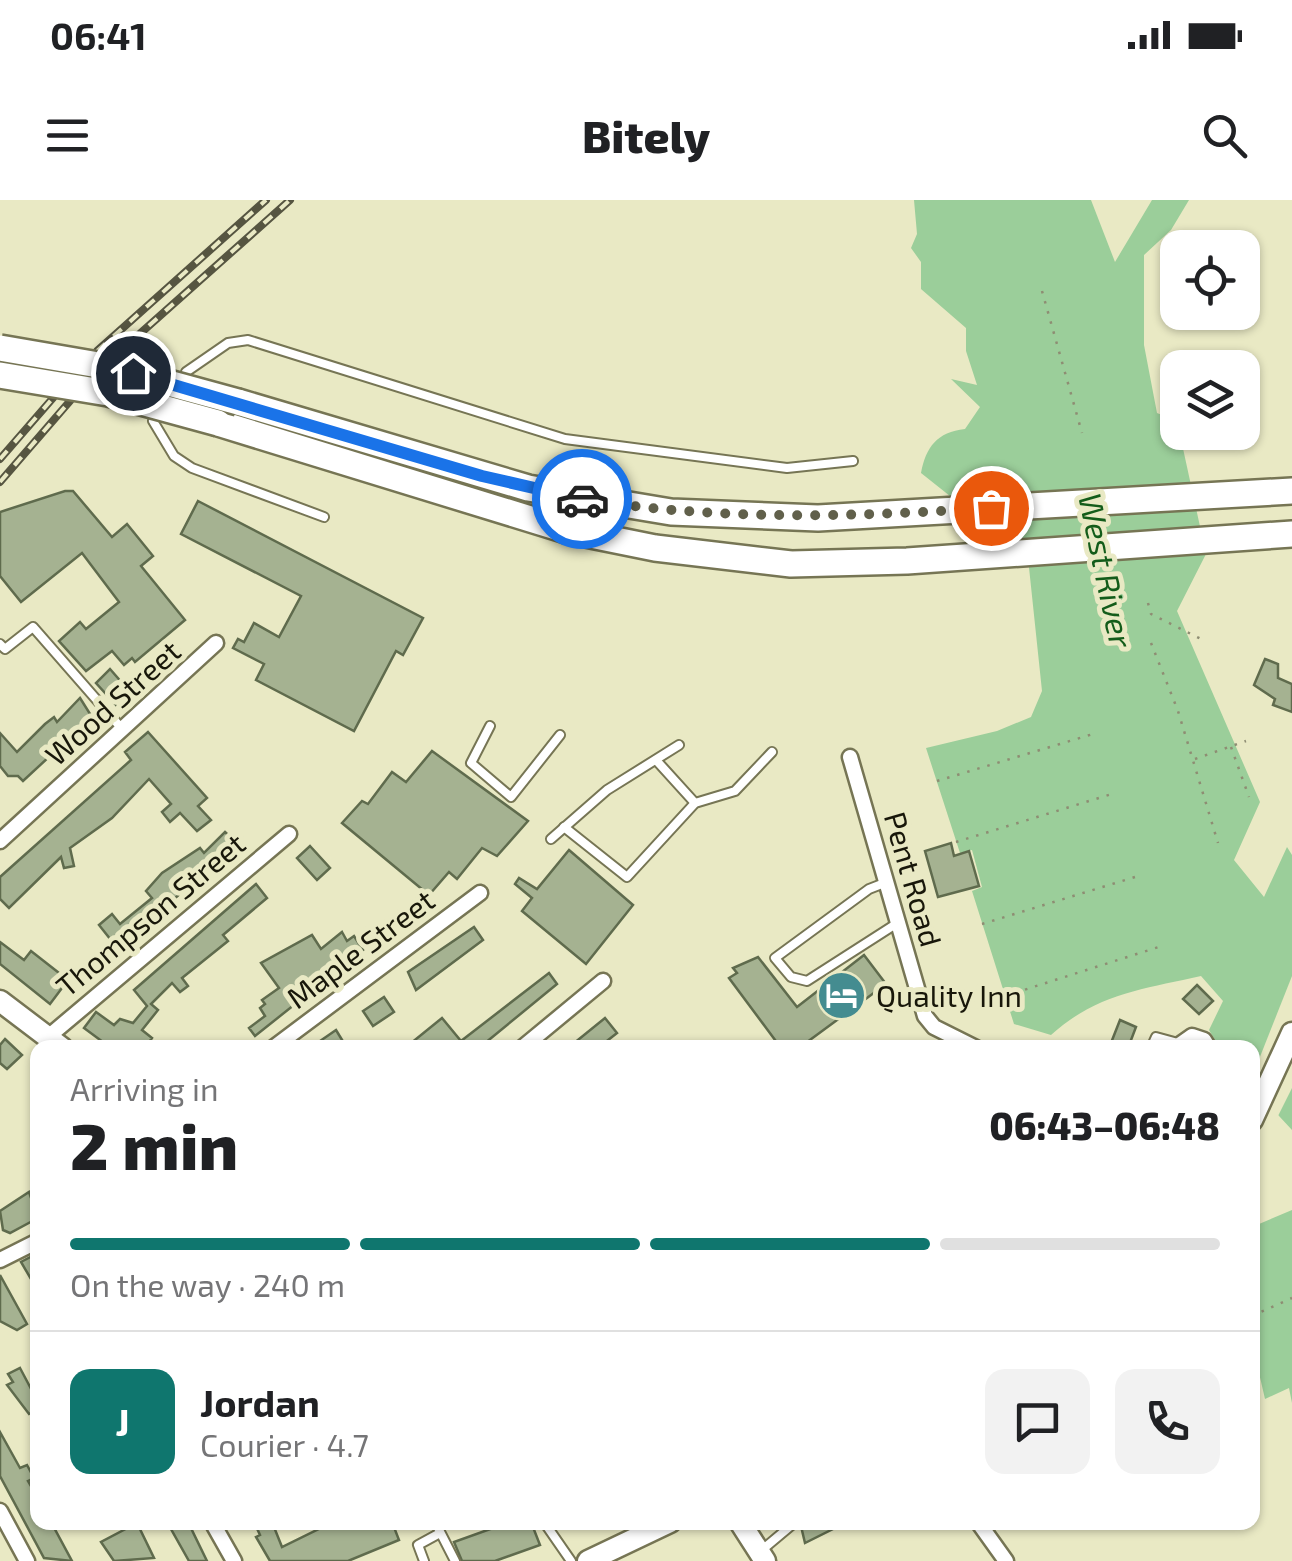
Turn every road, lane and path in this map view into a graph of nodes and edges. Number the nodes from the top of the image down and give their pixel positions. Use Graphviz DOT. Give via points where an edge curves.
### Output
graph roads {
  1 [pos="1042,291"];
  2 [pos="0,348"];
  3 [pos="186,372"];
  4 [pos="0,374"];
  5 [pos="154,421"];
  6 [pos="1082,433"];
  7 [pos="852,461"];
  8 [pos="1292,491"];
  9 [pos="324,517"];
  10 [pos="1292,534"];
  11 [pos="1248,537"];
  12 [pos="1292,542"];
  13 [pos="1148,603"];
  14 [pos="1205,641"];
  15 [pos="216,643"];
  16 [pos="1150,643"];
  17 [pos="0,644"];
  18 [pos="490,726"];
  19 [pos="123,730"];
  20 [pos="1093,734"];
  21 [pos="560,735"];
  22 [pos="1246,741"];
  23 [pos="679,746"];
  24 [pos="1230,746"];
  25 [pos="772,752"];
  26 [pos="850,757"];
  27 [pos="1194,759"];
  28 [pos="656,760"];
  29 [pos="937,781"];
  30 [pos="1116,794"];
  31 [pos="1249,797"];
  32 [pos="695,803"];
  33 [pos="564,827"];
  34 [pos="289,834"];
  35 [pos="551,838"];
  36 [pos="0,841"];
  37 [pos="956,842"];
  38 [pos="1218,843"];
  39 [pos="1135,877"];
  40 [pos="887,882"];
  41 [pos="480,893"];
  42 [pos="898,922"];
  43 [pos="982,924"];
  44 [pos="1165,945"];
  45 [pos="603,981"];
  46 [pos="1005,996"];
  47 [pos="0,1001"];
  48 [pos="1292,1033"];
  49 [pos="52,1040"];
  50 [pos="57,1040"];
  51 [pos="285,1040"];
  52 [pos="532,1040"];
  53 [pos="960,1040"];
  54 [pos="1260,1103"];
  55 [pos="30,1245"];
  56 [pos="0,1260"];
  57 [pos="1292,1298"];
  58 [pos="1260,1312"];
  59 [pos="0,1511"];
  60 [pos="217,1530"];
  61 [pos="439,1530"];
  62 [pos="549,1530"];
  63 [pos="653,1530"];
  64 [pos="750,1530"];
  65 [pos="783,1530"];
  66 [pos="984,1530"];
  67 [pos="440,1533"];
  68 [pos="762,1556"];
  69 [pos="27,1561"];
  70 [pos="234,1561"];
  71 [pos="424,1561"];
  72 [pos="455,1561"];
  73 [pos="570,1561"];
  74 [pos="588,1561"];
  75 [pos="1006,1561"];
  1 -- 6 [label="path"];
  2 -- 8 [label="highway, bridge" via="110,368 482,476 671,512 818,518"];
  3 -- 7 [label="lane" via="228,344 248,340 566,439 787,468"];
  4 -- 11 [label="highway, bridge" via="218,423 566,530 708,556 824,564"];
  5 -- 9 [label="lane" via="174,456 192,468"];
  10 -- 11 [label="highway"];
  11 -- 12 [label="highway"];
  13 -- 14 [label="path" via="1151,614"];
  15 -- 19 [label="street, Wood Street"];
  16 -- 27 [label="path"];
  17 -- 19 [label="lane" via="5,649 33,627"];
  18 -- 21 [label="lane" via="471,763 511,797"];
  19 -- 36 [label="street, Wood Street"];
  20 -- 29 [label="path"];
  22 -- 24 [label="path"];
  23 -- 28 [label="lane"];
  24 -- 27 [label="path"];
  24 -- 31 [label="path"];
  25 -- 32 [label="lane" via="734,791"];
  26 -- 40 [label="street, Pent Road"];
  27 -- 38 [label="path"];
  28 -- 32 [label="lane"];
  28 -- 33 [label="lane"];
  30 -- 37 [label="path"];
  32 -- 33 [label="lane" via="627,877"];
  33 -- 35 [label="lane"];
  34 -- 50 [label="street, Thompson Street"];
  39 -- 43 [label="path"];
  40 -- 42 [label="street, Pent Road"];
  40 -- 42 [label="lane" via="868,888 774,958 790,977 807,981"];
  41 -- 51 [label="street, Maple Street"];
  42 -- 53 [label="street, Pent Road" via="925,1016"];
  44 -- 46 [label="path"];
  45 -- 52 [label="street"];
  47 -- 49 [label="main road"];
  48 -- 54 [label="main road"];
  55 -- 56 [label="street"];
  57 -- 58 [label="path"];
  59 -- 69 [label="street"];
  60 -- 70 [label="street"];
  61 -- 67 [label="lane"];
  62 -- 73 [label="lane"];
  63 -- 74 [label="main road"];
  64 -- 68 [label="main road"];
  65 -- 68 [label="lane"];
  66 -- 75 [label="street"];
  67 -- 71 [label="lane" via="418,1546"];
  67 -- 72 [label="lane"];
}
